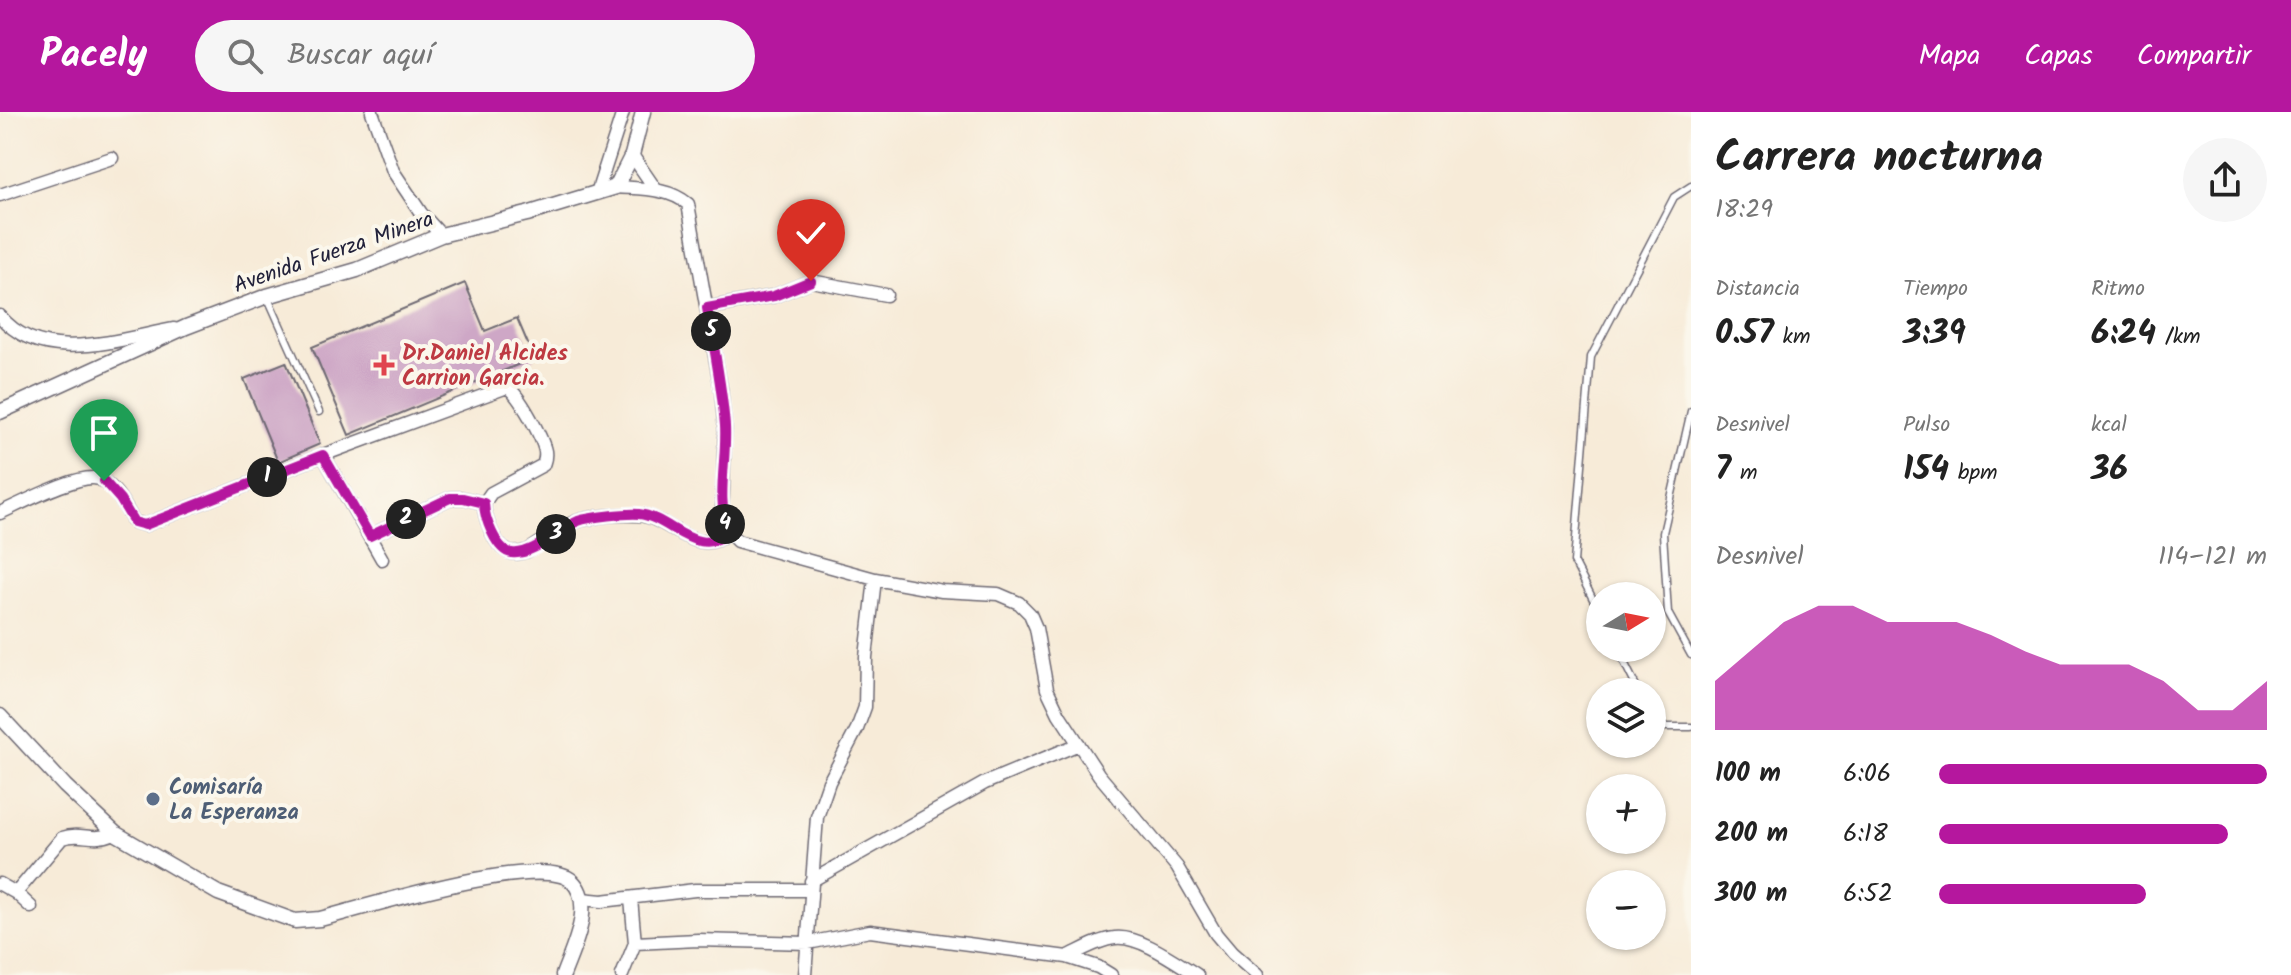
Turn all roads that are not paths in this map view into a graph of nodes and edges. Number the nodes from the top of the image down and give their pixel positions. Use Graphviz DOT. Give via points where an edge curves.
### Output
graph roads {
  1 [pos="372,112"];
  2 [pos="623,112"];
  3 [pos="643,112"];
  4 [pos="632,155"];
  5 [pos="112,158"];
  6 [pos="1691,186"];
  7 [pos="616,187"];
  8 [pos="656,190"];
  9 [pos="597,193"];
  10 [pos="0,195"];
  11 [pos="441,235"];
  12 [pos="886,295"];
  13 [pos="267,296"];
  14 [pos="707,308"];
  15 [pos="0,316"];
  16 [pos="186,327"];
  17 [pos="1691,411"];
  18 [pos="0,412"];
  19 [pos="319,412"];
  20 [pos="323,455"];
  21 [pos="484,503"];
  22 [pos="0,513"];
  23 [pos="728,532"];
  24 [pos="370,536"];
  25 [pos="382,559"];
  26 [pos="875,579"];
  27 [pos="1586,586"];
  28 [pos="1691,655"];
  29 [pos="0,716"];
  30 [pos="1666,727"];
  31 [pos="1691,727"];
  32 [pos="1079,744"];
  33 [pos="115,833"];
  34 [pos="0,884"];
  35 [pos="810,886"];
  36 [pos="16,893"];
  37 [pos="582,899"];
  38 [pos="631,899"];
  39 [pos="31,907"];
  40 [pos="635,943"];
  41 [pos="808,943"];
  42 [pos="1067,957"];
  43 [pos="563,975"];
  44 [pos="622,975"];
  45 [pos="805,975"];
  46 [pos="1111,975"];
  47 [pos="1197,975"];
  48 [pos="1257,975"];
  1 -- 11 [label="street" via="393,171"];
  2 -- 9 [label="street"];
  3 -- 4 [label="street"];
  4 -- 7 [label="street"];
  4 -- 8 [label="street"];
  5 -- 10 [label="street"];
  6 -- 27 [label="lane" via="1674,197 1591,357 1574,562"];
  7 -- 8 [label="street"];
  7 -- 9 [label="street, Avenida Fuerza Minera"];
  8 -- 14 [label="street" via="688,204"];
  9 -- 11 [label="street, Avenida Fuerza Minera"];
  11 -- 13 [label="street, Avenida Fuerza Minera" via="357,270"];
  12 -- 14 [label="street" via="811,281 774,296"];
  13 -- 16 [label="street, Avenida Fuerza Minera"];
  13 -- 19 [label="lane"];
  14 -- 23 [label="street" via="725,429 722,517"];
  15 -- 16 [label="street" via="25,337 50,345 83,345"];
  16 -- 18 [label="street, Avenida Fuerza Minera"];
  17 -- 28 [label="lane" via="1663,533 1668,613"];
  20 -- 21 [label="street" via="507,387 518,397 545,449 545,460 491,493"];
  20 -- 22 [label="street" via="145,525 134,522 120,499 97,478 82,478"];
  20 -- 24 [label="street"];
  21 -- 23 [label="street" via="500,546 511,553 527,551 580,520 641,514 711,543"];
  21 -- 24 [label="street" via="450,498"];
  23 -- 26 [label="street" via="737,541"];
  24 -- 25 [label="street"];
  26 -- 32 [label="street" via="998,594 1019,603 1036,628 1047,689"];
  26 -- 35 [label="street" via="865,707 817,817"];
  29 -- 33 [label="street"];
  30 -- 31 [label="lane"];
  32 -- 35 [label="street" via="985,783"];
  32 -- 48 [label="street" via="1177,867 1216,934"];
  33 -- 36 [label="street" via="99,839 62,838"];
  33 -- 37 [label="street" via="218,893 295,921 521,872 557,874 572,881"];
  34 -- 36 [label="street"];
  35 -- 38 [label="street" via="695,890"];
  35 -- 41 [label="street"];
  36 -- 39 [label="street"];
  37 -- 38 [label="street"];
  37 -- 43 [label="street"];
  38 -- 40 [label="street"];
  40 -- 41 [label="street"];
  40 -- 44 [label="street"];
  41 -- 42 [label="street" via="870,931"];
  41 -- 45 [label="street"];
  42 -- 46 [label="street"];
  42 -- 47 [label="street" via="1105,940 1127,938"];
}
